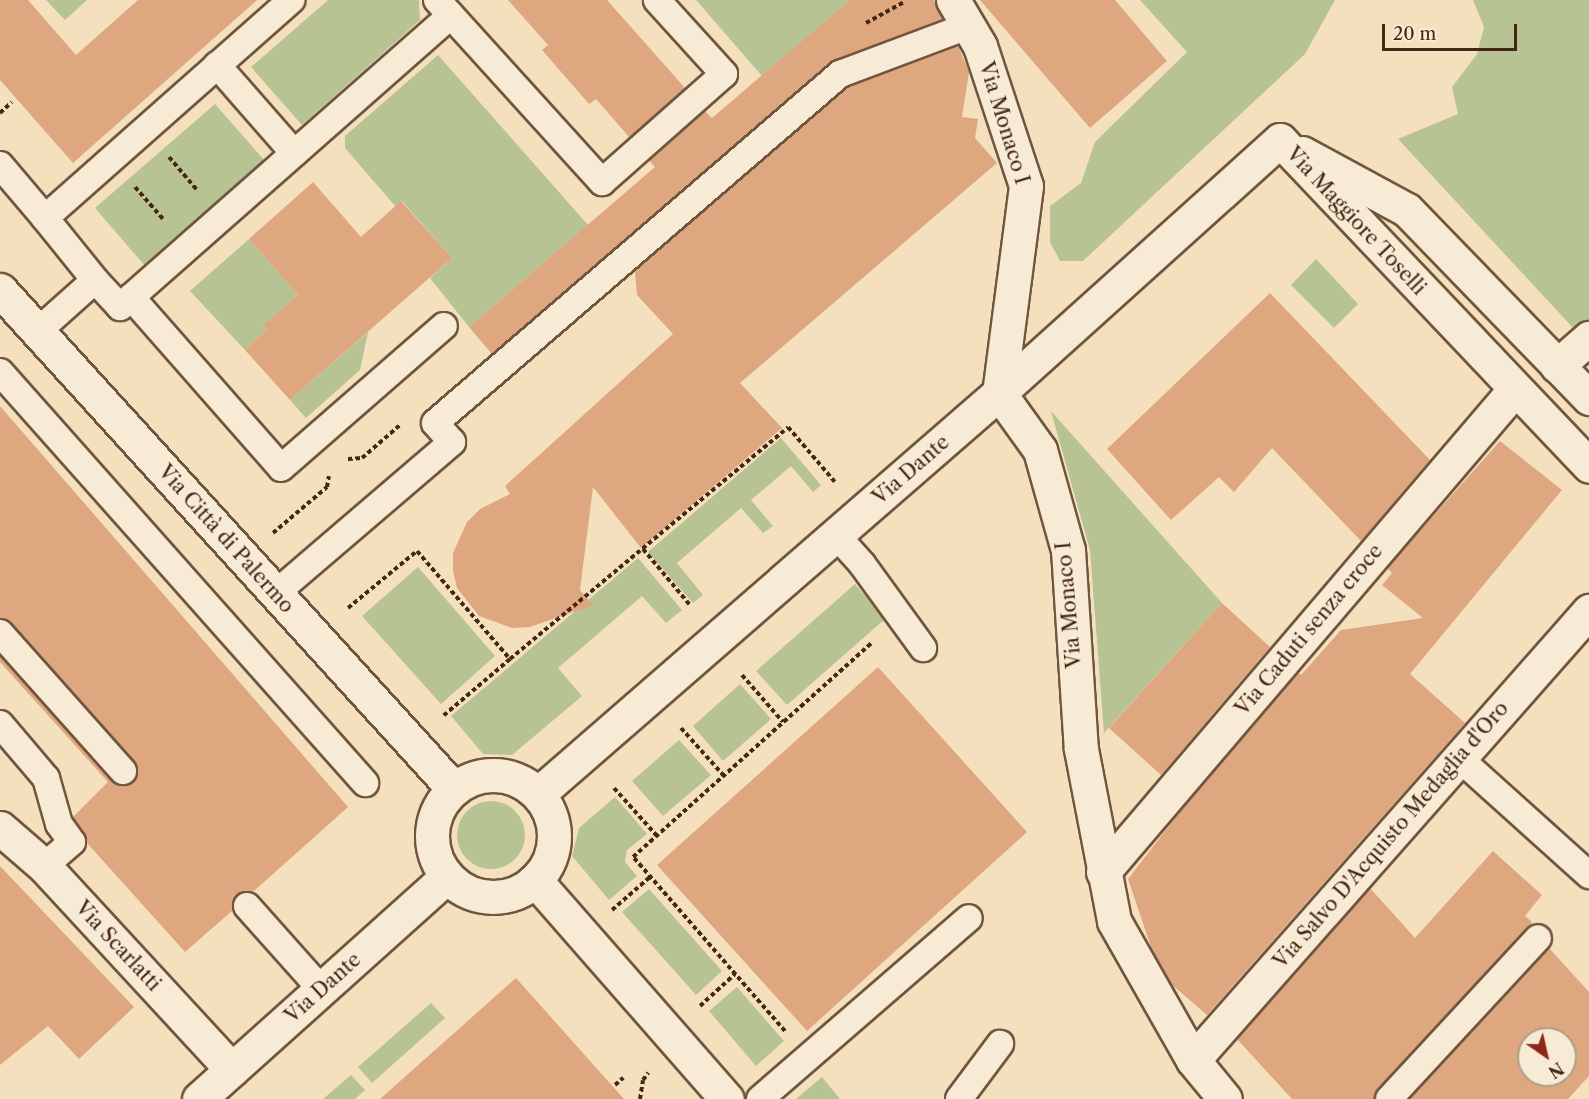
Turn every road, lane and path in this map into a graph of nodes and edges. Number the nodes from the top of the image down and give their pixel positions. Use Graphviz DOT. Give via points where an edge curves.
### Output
graph roads {
  1 [pos="291,0"];
  2 [pos="657,0"];
  3 [pos="444,7"];
  4 [pos="960,13"];
  5 [pos="217,65"];
  6 [pos="12,102"];
  7 [pos="0,112"];
  8 [pos="1280,140"];
  9 [pos="163,150"];
  10 [pos="294,153"];
  11 [pos="0,165"];
  12 [pos="128,179"];
  13 [pos="199,192"];
  14 [pos="45,218"];
  15 [pos="166,221"];
  16 [pos="95,280"];
  17 [pos="0,290"];
  18 [pos="131,297"];
  19 [pos="444,326"];
  20 [pos="38,331"];
  21 [pos="1589,338"];
  22 [pos="1557,366"];
  23 [pos="0,372"];
  24 [pos="1515,389"];
  25 [pos="999,393"];
  26 [pos="1589,398"];
  27 [pos="1589,466"];
  28 [pos="835,482"];
  29 [pos="836,535"];
  30 [pos="643,549"];
  31 [pos="276,593"];
  32 [pos="690,605"];
  33 [pos="348,608"];
  34 [pos="1589,611"];
  35 [pos="900,617"];
  36 [pos="0,633"];
  37 [pos="923,648"];
  38 [pos="510,659"];
  39 [pos="742,675"];
  40 [pos="443,716"];
  41 [pos="783,722"];
  42 [pos="0,724"];
  43 [pos="681,728"];
  44 [pos="1459,758"];
  45 [pos="123,771"];
  46 [pos="724,776"];
  47 [pos="365,783"];
  48 [pos="453,788"];
  49 [pos="614,788"];
  50 [pos="538,794"];
  51 [pos="0,828"];
  52 [pos="657,836"];
  53 [pos="44,866"];
  54 [pos="1103,872"];
  55 [pos="1589,875"];
  56 [pos="446,877"];
  57 [pos="650,877"];
  58 [pos="536,880"];
  59 [pos="247,906"];
  60 [pos="969,918"];
  61 [pos="583,935"];
  62 [pos="1538,938"];
  63 [pos="735,974"];
  64 [pos="321,989"];
  65 [pos="670,1034"];
  66 [pos="1000,1044"];
  67 [pos="808,1058"];
  68 [pos="1193,1060"];
  69 [pos="232,1070"];
  70 [pos="648,1073"];
  71 [pos="622,1078"];
  72 [pos="615,1085"];
  73 [pos="724,1098"];
  74 [pos="200,1099"];
  75 [pos="640,1099"];
  76 [pos="760,1099"];
  77 [pos="959,1099"];
  78 [pos="1225,1099"];
  79 [pos="1389,1099"];
  1 -- 5 [label="lane"];
  2 -- 3 [label="lane" via="724,74 602,182"];
  3 -- 10 [label="lane"];
  4 -- 25 [label="street, Via Monaco I" via="980,46 1026,186"];
  4 -- 31 [label="lane" via="840,74 435,423 452,442"];
  5 -- 10 [label="lane"];
  5 -- 14 [label="lane"];
  6 -- 7 [label="path"];
  8 -- 22 [label="street, Via Maggiore Toselli" via="1407,210"];
  8 -- 24 [label="street, Via Maggiore Toselli"];
  8 -- 25 [label="street, Via Dante"];
  9 -- 13 [label="path"];
  10 -- 18 [label="lane"];
  11 -- 14 [label="lane"];
  12 -- 15 [label="path"];
  14 -- 16 [label="lane"];
  16 -- 18 [label="lane" via="120,307"];
  16 -- 20 [label="lane"];
  17 -- 20 [label="street, Via Città di Palermo"];
  18 -- 19 [label="lane" via="281,468"];
  20 -- 31 [label="street, Via Città di Palermo"];
  21 -- 22 [label="street"];
  22 -- 26 [label="street, Via Maggiore Toselli"];
  23 -- 47 [label="lane"];
  24 -- 27 [label="street, Via Maggiore Toselli"];
  24 -- 54 [label="street, Via Caduti senza croce"];
  25 -- 29 [label="street, Via Dante"];
  25 -- 54 [label="street, Via Monaco I" via="1040,450 1068,550 1081,748"];
  28 -- 30 [label="path" via="788,427"];
  29 -- 35 [label="lane"];
  29 -- 50 [label="street, Via Dante"];
  30 -- 32 [label="path"];
  30 -- 38 [label="path"];
  31 -- 48 [label="street, Via Città di Palermo"];
  33 -- 38 [label="path" via="417,551"];
  34 -- 44 [label="street, Via Salvo D'Acquisto Medaglia d'Oro"];
  35 -- 37 [label="lane"];
  35 -- 41 [label="path"];
  36 -- 45 [label="lane"];
  38 -- 40 [label="path"];
  39 -- 41 [label="path"];
  41 -- 46 [label="path"];
  42 -- 53 [label="lane" via="46,778 59,824 72,842"];
  43 -- 46 [label="path"];
  44 -- 55 [label="lane"];
  44 -- 68 [label="street, Via Salvo D'Acquisto Medaglia d'Oro"];
  46 -- 52 [label="path"];
  48 -- 50 [label="street" via="468,778 502,775 518,779"];
  48 -- 56 [label="street" via="434,815 431,831 437,863"];
  49 -- 52 [label="path"];
  50 -- 58 [label="street" via="551,817 554,834 553,851"];
  51 -- 53 [label="street, Via Scarlatti"];
  52 -- 57 [label="path" via="633,857"];
  53 -- 69 [label="street, Via Scarlatti"];
  54 -- 68 [label="street, Via Monaco I" via="1114,921"];
  56 -- 58 [label="street" via="474,894 490,897 514,893"];
  56 -- 64 [label="street, Via Dante"];
  57 -- 61 [label="path"];
  57 -- 63 [label="path"];
  58 -- 61 [label="street"];
  59 -- 64 [label="lane"];
  60 -- 67 [label="lane"];
  61 -- 65 [label="street"];
  62 -- 79 [label="lane"];
  63 -- 65 [label="path"];
  63 -- 67 [label="path"];
  64 -- 69 [label="street, Via Dante"];
  65 -- 73 [label="street"];
  66 -- 77 [label="lane"];
  67 -- 76 [label="lane"];
  68 -- 78 [label="street, Via Monaco I"];
  69 -- 74 [label="street, Via Dante"];
  70 -- 75 [label="path"];
  71 -- 72 [label="path"];
}
